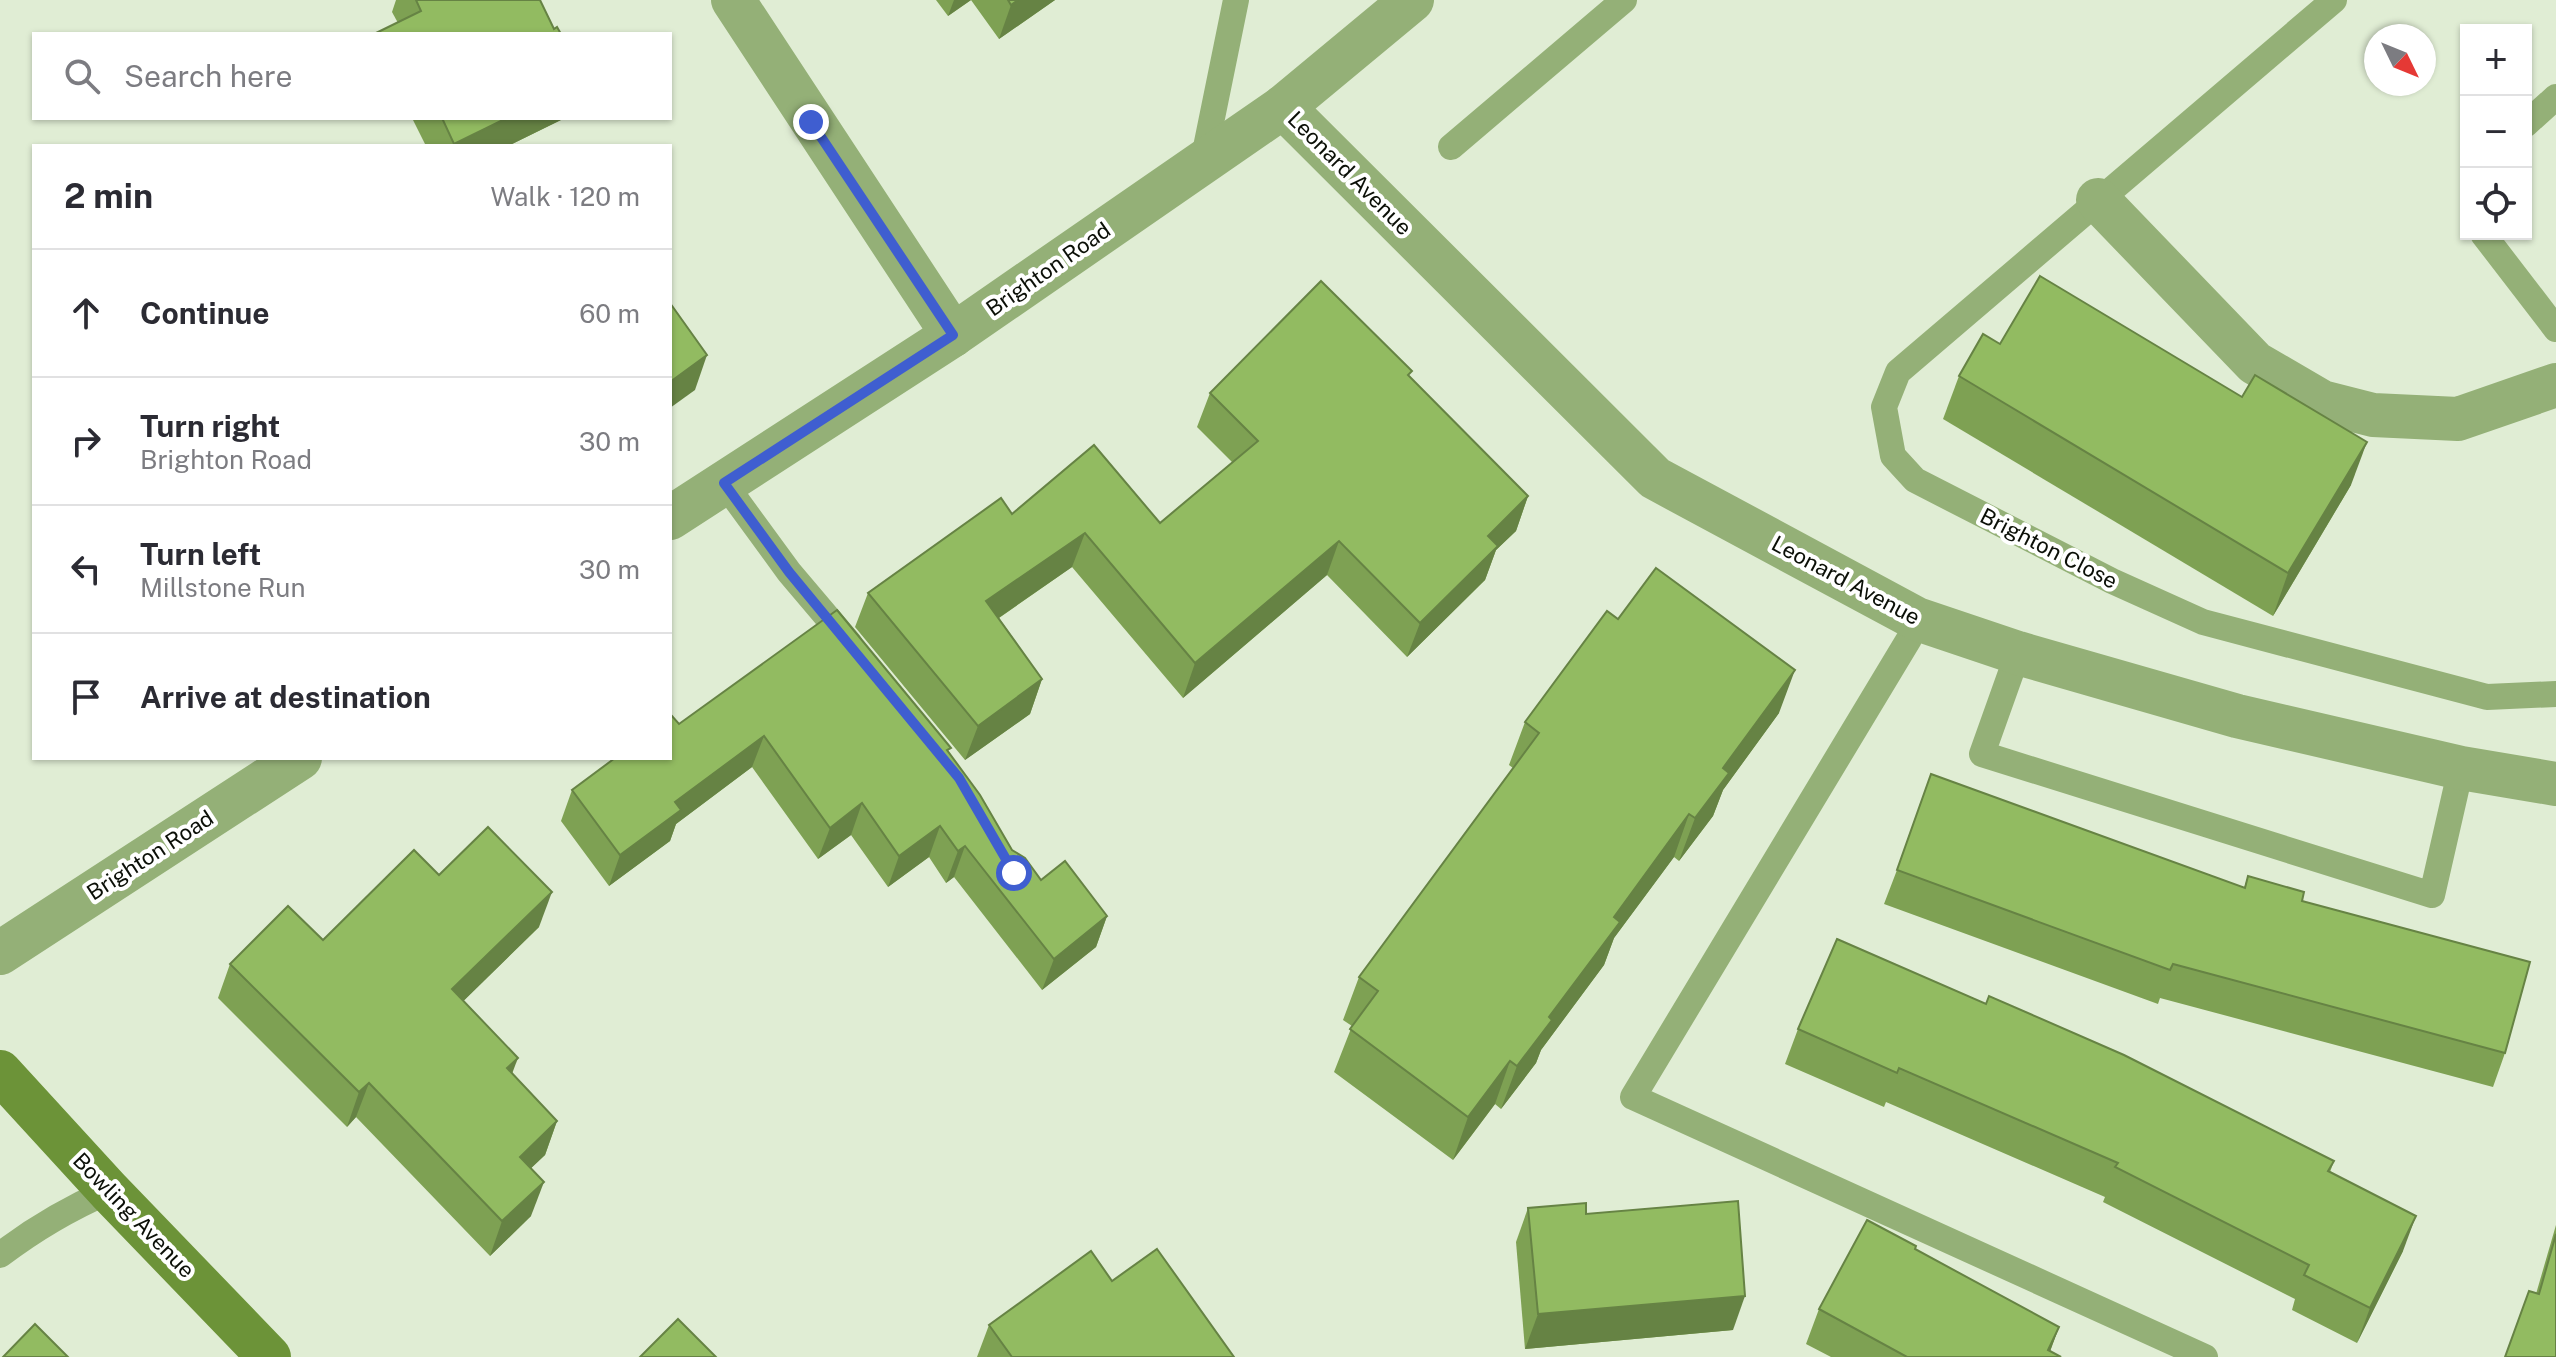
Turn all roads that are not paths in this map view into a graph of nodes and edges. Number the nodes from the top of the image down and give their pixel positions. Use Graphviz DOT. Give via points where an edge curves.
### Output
graph roads {
  1 [pos="733,0"];
  2 [pos="1236,0"];
  3 [pos="1412,0"];
  4 [pos="1624,0"];
  5 [pos="2334,0"];
  6 [pos="2556,97"];
  7 [pos="1283,107"];
  8 [pos="2532,119"];
  9 [pos="1451,147"];
  10 [pos="1203,162"];
  11 [pos="2098,200"];
  12 [pos="2488,240"];
  13 [pos="2556,329"];
  14 [pos="953,335"];
  15 [pos="2556,385"];
  16 [pos="724,483"];
  17 [pos="672,517"];
  18 [pos="1917,619"];
  19 [pos="2018,653"];
  20 [pos="870,669"];
  21 [pos="2556,694"];
  22 [pos="297,760"];
  23 [pos="2461,768"];
  24 [pos="2556,784"];
  25 [pos="0,953"];
  26 [pos="0,1072"];
  27 [pos="109,1191"];
  28 [pos="0,1255"];
  29 [pos="269,1357"];
  30 [pos="2205,1357"];
  1 -- 14 [label="street"];
  2 -- 10 [label="lane"];
  3 -- 7 [label="street, Brighton Road"];
  4 -- 9 [label="lane"];
  5 -- 11 [label="lane, Brighton Close"];
  6 -- 8 [label="lane"];
  7 -- 10 [label="street, Brighton Road"];
  7 -- 18 [label="street, Leonard Avenue" via="1655,478"];
  10 -- 14 [label="street, Brighton Road"];
  11 -- 15 [label="street" via="2255,363 2322,402 2373,415 2458,419"];
  11 -- 21 [label="lane, Brighton Close" via="1898,372 1884,407 1893,456 1915,480 2203,622 2487,697"];
  12 -- 13 [label="lane"];
  14 -- 16 [label="street, Brighton Road"];
  16 -- 17 [label="street, Brighton Road"];
  16 -- 20 [label="lane"];
  18 -- 19 [label="street, Leonard Avenue"];
  18 -- 30 [label="lane" via="1633,1097"];
  19 -- 23 [label="street, Leonard Avenue" via="2237,716"];
  19 -- 23 [label="lane" via="1982,754 2432,895"];
  22 -- 25 [label="street, Brighton Road"];
  23 -- 24 [label="street, Leonard Avenue"];
  26 -- 27 [label="street, Bowling Avenue"];
  27 -- 28 [label="lane" via="74,1206"];
  27 -- 29 [label="street, Bowling Avenue"];
}
